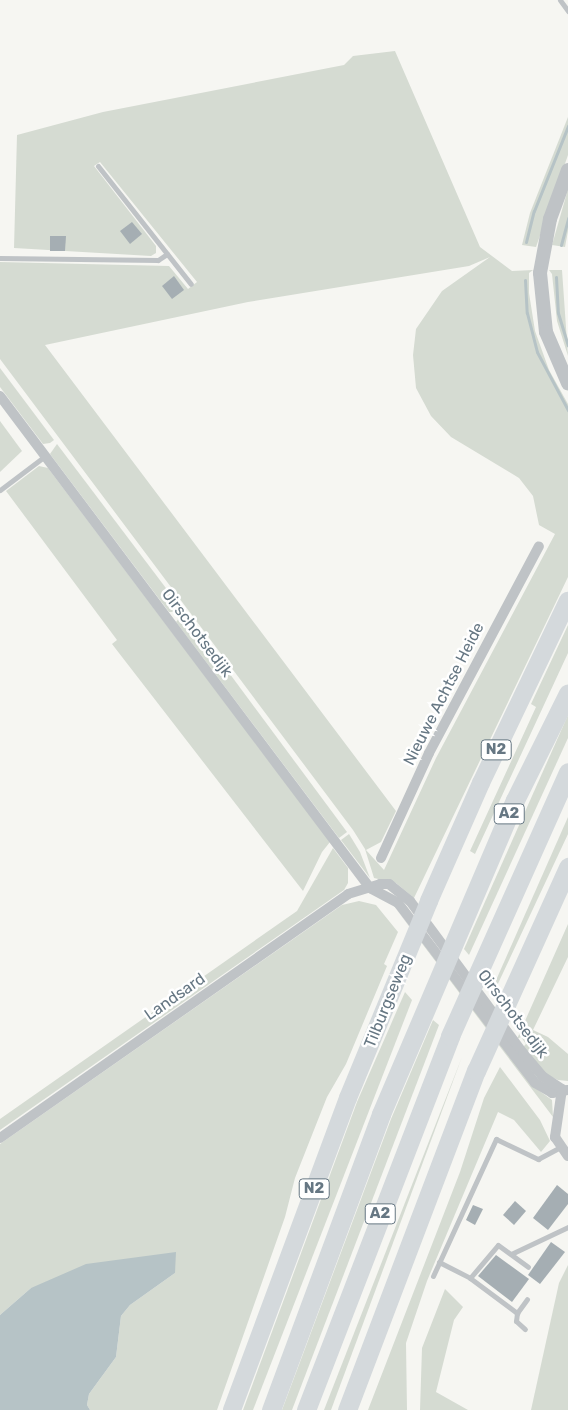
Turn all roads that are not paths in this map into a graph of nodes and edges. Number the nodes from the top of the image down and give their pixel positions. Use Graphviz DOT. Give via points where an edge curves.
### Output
graph roads {
  1 [pos="560,0"];
  2 [pos="568,11"];
  3 [pos="98,166"];
  4 [pos="568,170"];
  5 [pos="167,254"];
  6 [pos="0,258"];
  7 [pos="191,284"];
  8 [pos="568,383"];
  9 [pos="0,396"];
  10 [pos="45,456"];
  11 [pos="0,490"];
  12 [pos="539,546"];
  13 [pos="568,601"];
  14 [pos="568,693"];
  15 [pos="568,772"];
  16 [pos="381,858"];
  17 [pos="568,867"];
  18 [pos="370,888"];
  19 [pos="565,1090"];
  20 [pos="0,1138"];
  21 [pos="562,1146"];
  22 [pos="568,1156"];
  23 [pos="568,1227"];
  24 [pos="511,1254"];
  25 [pos="439,1262"];
  26 [pos="528,1266"];
  27 [pos="433,1276"];
  28 [pos="470,1278"];
  29 [pos="527,1299"];
  30 [pos="518,1313"];
  31 [pos="526,1329"];
  32 [pos="232,1410"];
  33 [pos="271,1410"];
  34 [pos="306,1410"];
  35 [pos="347,1410"];
  1 -- 2 [label="lane"];
  3 -- 5 [label="lane"];
  4 -- 8 [label="street" via="550,219 540,273 546,332"];
  5 -- 6 [label="lane" via="158,260"];
  5 -- 7 [label="lane"];
  9 -- 10 [label="street, Oirschotsedijk"];
  10 -- 11 [label="lane"];
  10 -- 18 [label="street, Oirschotsedijk"];
  12 -- 16 [label="street, Nieuwe Achtse Heide" via="430,753"];
  13 -- 32 [label="highway, Tilburgseweg / N2" via="429,901 348,1098"];
  14 -- 33 [label="highway, A2" via="515,800 426,1005 381,1114"];
  15 -- 34 [label="highway, A2" via="450,1036"];
  17 -- 35 [label="highway" via="476,1071"];
  18 -- 19 [label="street, Oirschotsedijk" via="389,884 410,901 523,1053 542,1076"];
  18 -- 20 [label="street, Landsard" via="348,894"];
  19 -- 21 [label="street" via="555,1137"];
  21 -- 22 [label="street"];
  21 -- 25 [label="lane" via="538,1159 496,1139"];
  23 -- 24 [label="lane"];
  24 -- 26 [label="lane"];
  24 -- 28 [label="lane" via="498,1245"];
  25 -- 27 [label="lane"];
  25 -- 28 [label="lane"];
  28 -- 30 [label="lane"];
  29 -- 30 [label="lane"];
  30 -- 31 [label="lane" via="516,1321"];
}
